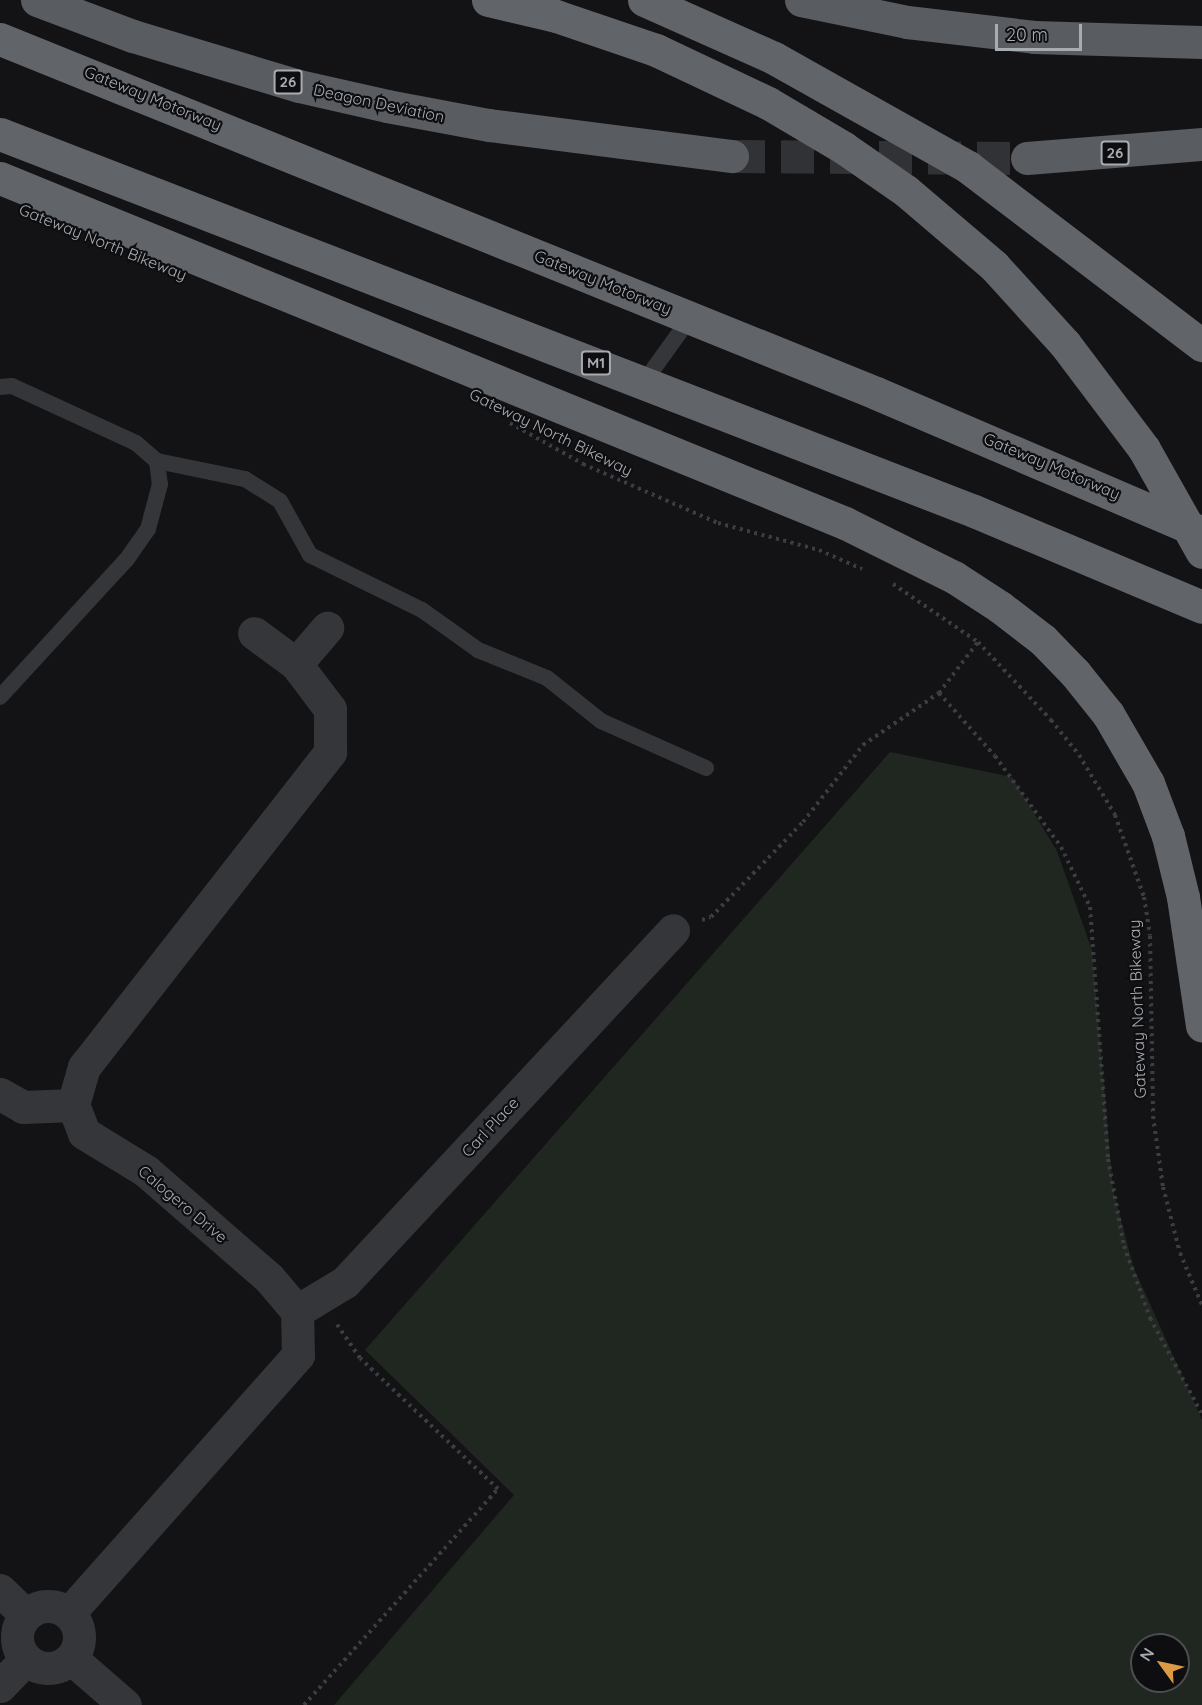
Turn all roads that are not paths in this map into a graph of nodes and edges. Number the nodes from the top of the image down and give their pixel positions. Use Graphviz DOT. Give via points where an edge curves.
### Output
graph roads {
  1 [pos="37,0"];
  2 [pos="488,0"];
  3 [pos="644,0"];
  4 [pos="801,0"];
  5 [pos="0,39"];
  6 [pos="1202,42"];
  7 [pos="0,134"];
  8 [pos="1202,144"];
  9 [pos="732,156"];
  10 [pos="1027,158"];
  11 [pos="0,178"];
  12 [pos="690,318"];
  13 [pos="1202,345"];
  14 [pos="644,382"];
  15 [pos="0,387"];
  16 [pos="157,461"];
  17 [pos="1202,533"];
  18 [pos="1202,552"];
  19 [pos="1202,607"];
  20 [pos="327,628"];
  21 [pos="254,633"];
  22 [pos="296,664"];
  23 [pos="0,697"];
  24 [pos="706,768"];
  25 [pos="673,930"];
  26 [pos="1202,1026"];
  27 [pos="0,1094"];
  28 [pos="73,1105"];
  29 [pos="308,1304"];
  30 [pos="0,1590"];
  31 [pos="69,1613"];
  32 [pos="26,1615"];
  33 [pos="72,1659"];
  34 [pos="25,1660"];
  35 [pos="0,1686"];
  36 [pos="125,1705"];
  1 -- 9 [label="highway, Deagon Deviation / 26" via="133,36 299,86 489,125"];
  2 -- 18 [label="highway, bridge" via="556,16 656,50 768,103 906,191 994,266 1065,344 1126,423"];
  3 -- 13 [label="highway" via="774,58 968,167"];
  4 -- 6 [label="highway" via="908,22 1034,37"];
  5 -- 12 [label="highway, Gateway Motorway"];
  7 -- 14 [label="highway, M1"];
  8 -- 10 [label="highway, 26"];
  11 -- 26 [label="highway" via="845,523 954,577 999,607 1043,640 1075,673 1108,714 1148,783 1168,836 1183,897"];
  12 -- 14 [label="lane"];
  12 -- 17 [label="highway, Gateway Motorway" via="1081,478"];
  14 -- 19 [label="highway, M1" via="974,511"];
  15 -- 16 [label="lane" via="12,386 136,443"];
  16 -- 23 [label="lane" via="160,484 148,529 126,560"];
  16 -- 24 [label="lane" via="245,479 280,501 310,555 422,610 478,650 547,678 601,721"];
  20 -- 22 [label="street"];
  21 -- 22 [label="street"];
  22 -- 28 [label="street" via="330,709 330,752 84,1067"];
  25 -- 29 [label="street, Carl Place" via="345,1282"];
  27 -- 28 [label="street" via="23,1107"];
  28 -- 29 [label="street, Calogero Drive" via="84,1133 146,1171 269,1278"];
  29 -- 31 [label="street" via="298,1354"];
  30 -- 32 [label="street"];
  31 -- 32 [label="street" via="52,1606"];
  31 -- 33 [label="street" via="79,1630"];
  32 -- 34 [label="street" via="16,1632"];
  33 -- 34 [label="street" via="43,1669"];
  33 -- 36 [label="street"];
  34 -- 35 [label="street"];
}
